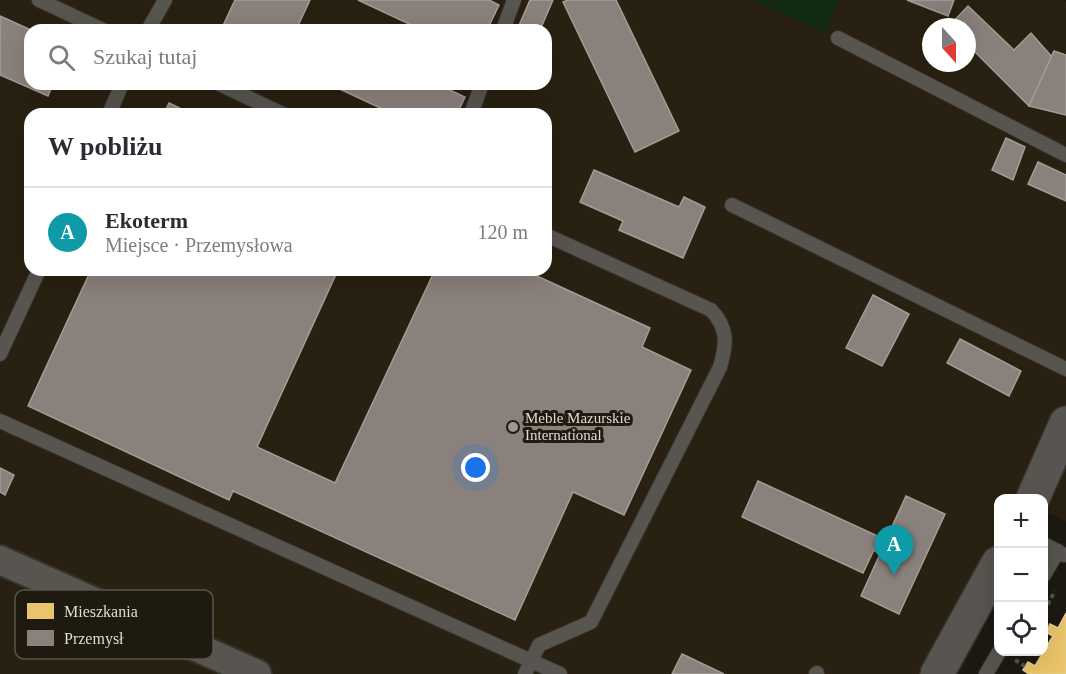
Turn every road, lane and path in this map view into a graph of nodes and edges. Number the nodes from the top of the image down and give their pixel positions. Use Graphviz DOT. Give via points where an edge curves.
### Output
graph roads {
  1 [pos="39,0"];
  2 [pos="165,0"];
  3 [pos="514,0"];
  4 [pos="90,24"];
  5 [pos="151,24"];
  6 [pos="504,24"];
  7 [pos="838,38"];
  8 [pos="119,90"];
  9 [pos="232,90"];
  10 [pos="480,90"];
  11 [pos="112,108"];
  12 [pos="270,108"];
  13 [pos="473,108"];
  14 [pos="1066,155"];
  15 [pos="732,205"];
  16 [pos="552,238"];
  17 [pos="36,276"];
  18 [pos="0,354"];
  19 [pos="1066,369"];
  20 [pos="0,421"];
  21 [pos="1066,423"];
  22 [pos="1035,494"];
  23 [pos="1048,546"];
  24 [pos="1062,554"];
  25 [pos="0,560"];
  26 [pos="1048,571"];
  27 [pos="994,572"];
  28 [pos="68,590"];
  29 [pos="213,654"];
  30 [pos="996,656"];
  31 [pos="1014,660"];
  32 [pos="1025,666"];
  33 [pos="528,668"];
  34 [pos="257,674"];
  35 [pos="560,674"];
  36 [pos="937,674"];
  37 [pos="986,674"];
  1 -- 4 [label="lane"];
  2 -- 5 [label="lane"];
  3 -- 6 [label="lane"];
  7 -- 14 [label="lane"];
  8 -- 11 [label="lane"];
  9 -- 12 [label="lane"];
  10 -- 13 [label="lane"];
  15 -- 19 [label="lane"];
  16 -- 33 [label="lane" via="711,309 725,333 725,352 591,622 539,645"];
  17 -- 18 [label="lane"];
  20 -- 33 [label="lane"];
  21 -- 22 [label="street"];
  23 -- 24 [label="lane"];
  24 -- 26 [label="lane"];
  25 -- 28 [label="street"];
  27 -- 36 [label="street"];
  29 -- 34 [label="street"];
  30 -- 37 [label="lane"];
  31 -- 32 [label="path"];
  33 -- 35 [label="lane"];
}
